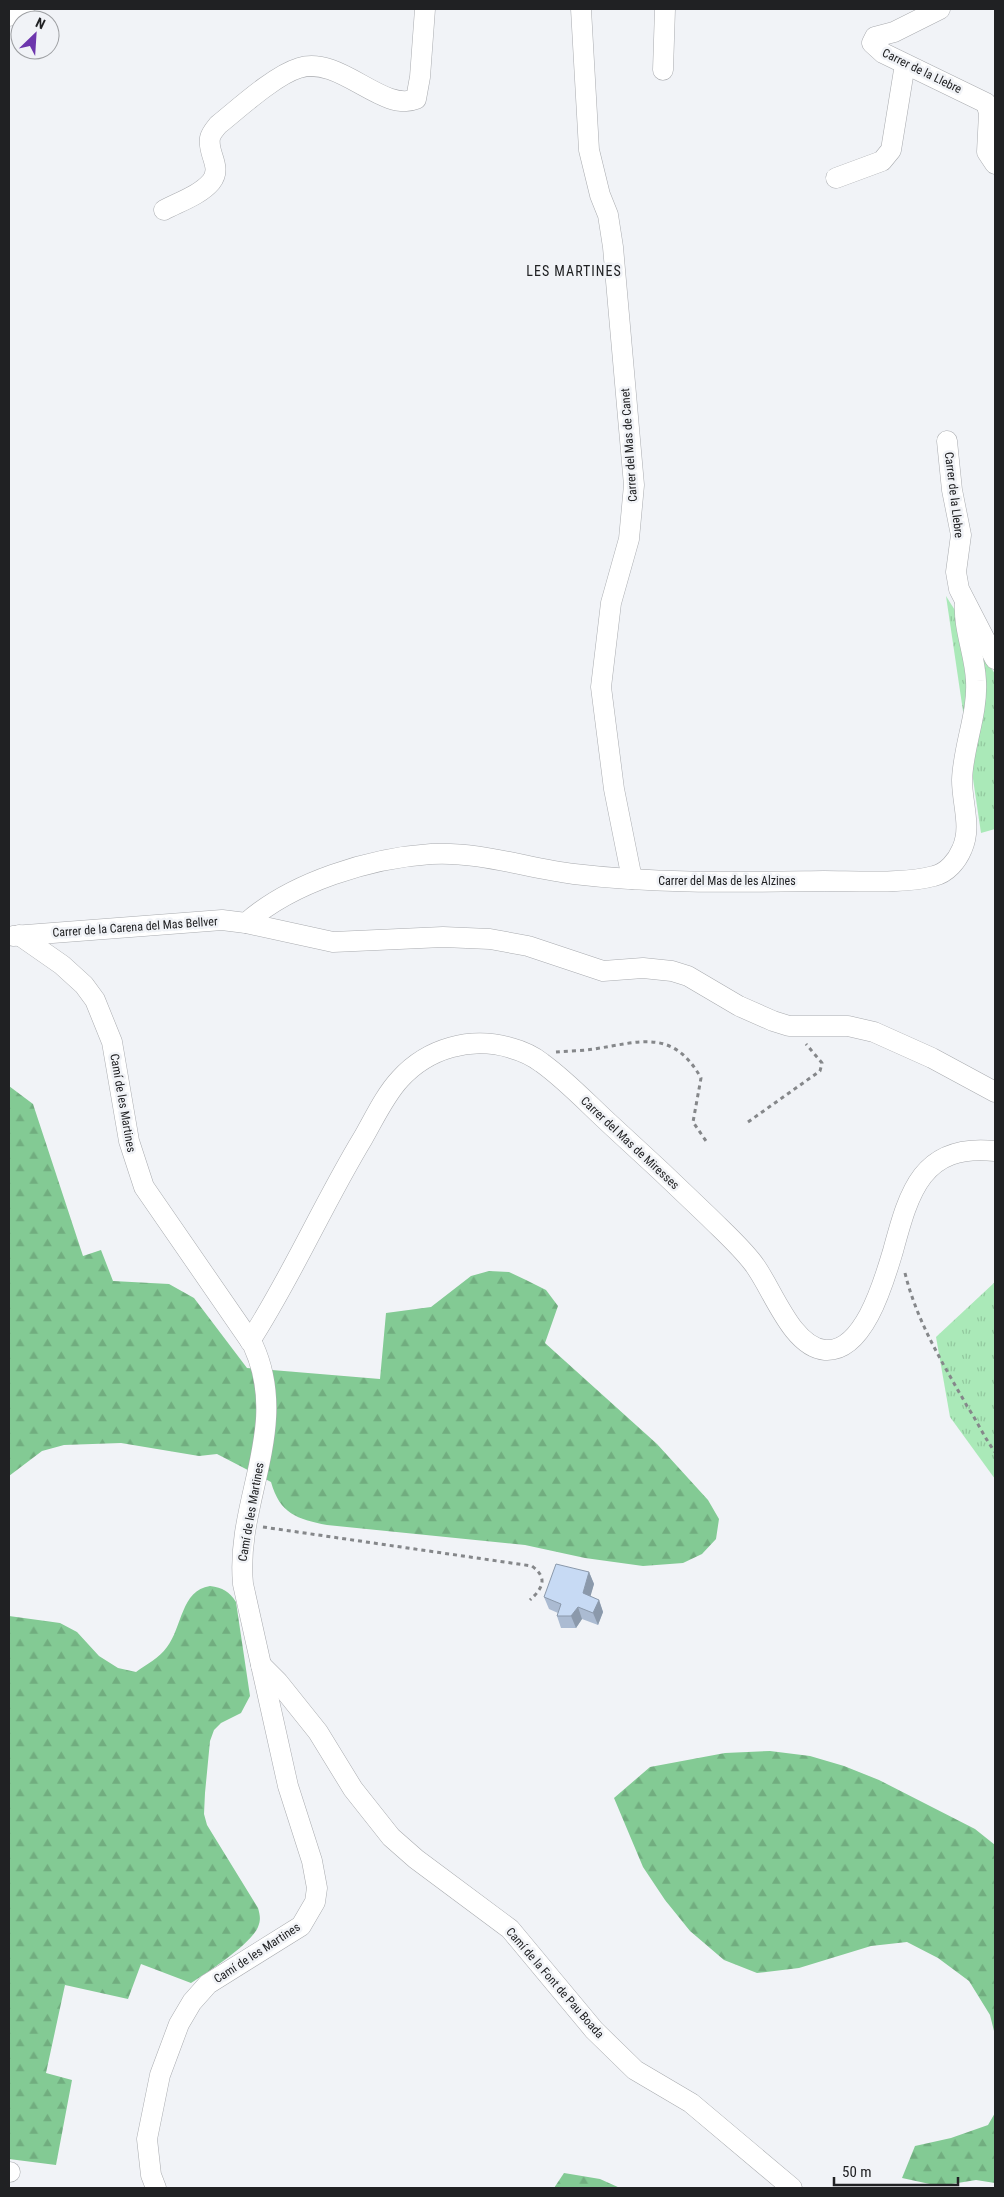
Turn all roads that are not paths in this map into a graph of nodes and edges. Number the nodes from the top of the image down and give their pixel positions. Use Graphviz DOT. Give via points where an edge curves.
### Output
graph roads {
  1 [pos="24,9"];
  2 [pos="425,9"];
  3 [pos="580,9"];
  4 [pos="664,9"];
  5 [pos="940,9"];
  6 [pos="9,16"];
  7 [pos="905,64"];
  8 [pos="663,70"];
  9 [pos="995,164"];
  10 [pos="836,178"];
  11 [pos="164,210"];
  12 [pos="948,441"];
  13 [pos="965,602"];
  14 [pos="995,659"];
  15 [pos="632,879"];
  16 [pos="246,923"];
  17 [pos="14,936"];
  18 [pos="995,1092"];
  19 [pos="995,1151"];
  20 [pos="250,1341"];
  21 [pos="261,1665"];
  22 [pos="156,2188"];
  23 [pos="792,2188"];
  1 -- 6 [label="street"];
  2 -- 11 [label="street" via="420,85 416,99 398,102 327,68 311,65 289,72 218,125 210,136 216,174 210,183"];
  3 -- 15 [label="street, Carrer del Mas de Canet" via="586,127 613,247 634,485 629,539 611,603 601,687 614,788"];
  4 -- 8 [label="street"];
  5 -- 7 [label="street, Carrer de la Llebre" via="894,32 875,37 872,43 876,49"];
  7 -- 9 [label="street, Carrer de la Llebre" via="986,103 989,113 987,152"];
  7 -- 10 [label="street" via="891,150 882,161"];
  12 -- 13 [label="street, Carrer de la Llebre" via="952,490 961,535 956,572"];
  13 -- 14 [label="street, Carrer de la Llebre"];
  13 -- 15 [label="street, Carrer del Mas de les Alzines" via="965,625 976,682 962,778 966,836 955,862 946,870 920,879 888,880"];
  15 -- 16 [label="street, Carrer del Mas de les Alzines" via="537,869 464,855 432,854 387,861 324,878 274,902"];
  16 -- 17 [label="street, Carrer de la Carena del Mas Bellver" via="222,920"];
  16 -- 18 [label="street, Carrer de la Carena del Mas Bellver" via="333,942 443,937 490,939 528,946 603,971 665,969 688,976 739,1006 780,1023 848,1026 874,1032"];
  17 -- 20 [label="street, Camí de les Martines" via="62,965 95,1000 112,1042 129,1141 144,1187"];
  19 -- 20 [label="street, Carrer del Mas de Miresses" via="961,1151 932,1165 908,1199 861,1329 847,1344 826,1350 815,1347 795,1332 769,1285 727,1235 552,1071 509,1047 467,1044 423,1058 398,1081 334,1186 282,1290"];
  20 -- 21 [label="street, Camí de les Martines" via="260,1360 268,1418 241,1562"];
  21 -- 22 [label="street, Camí de les Martines" via="288,1786 312,1862 317,1888 315,1902 301,1926 208,1984 179,2024 160,2075 147,2139 151,2175"];
  21 -- 23 [label="street, Camí de la Font de Pau Boada" via="318,1732 353,1789 391,1837 510,1929 621,2058 691,2103"];
}
